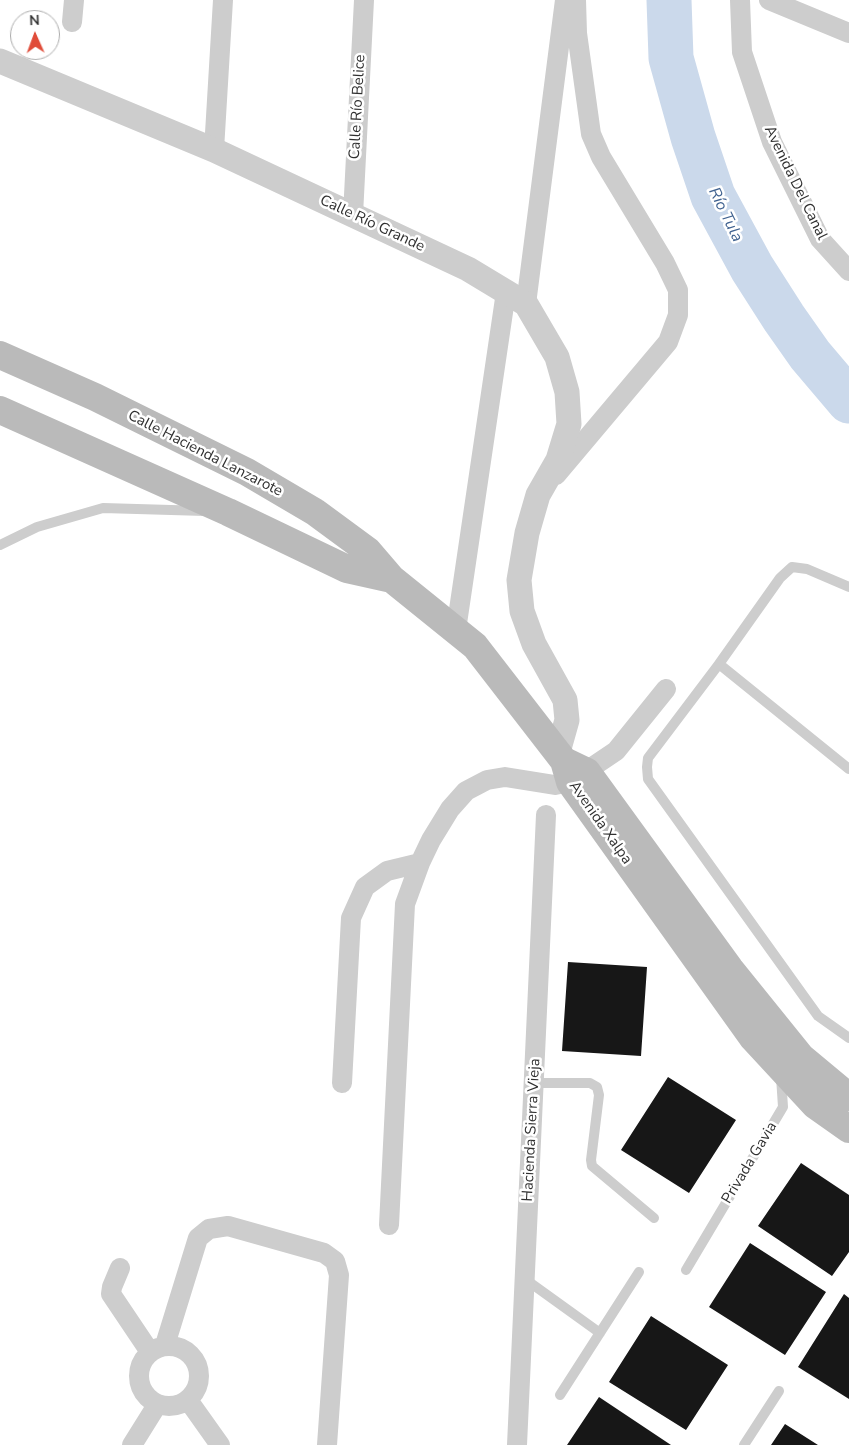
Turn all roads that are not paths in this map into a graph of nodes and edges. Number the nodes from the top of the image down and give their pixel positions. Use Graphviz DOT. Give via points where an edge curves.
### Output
graph roads {
  1 [pos="74,0"];
  2 [pos="223,0"];
  3 [pos="364,0"];
  4 [pos="564,0"];
  5 [pos="576,0"];
  6 [pos="740,0"];
  7 [pos="769,0"];
  8 [pos="72,22"];
  9 [pos="849,33"];
  10 [pos="0,62"];
  11 [pos="214,150"];
  12 [pos="353,215"];
  13 [pos="849,271"];
  14 [pos="516,298"];
  15 [pos="0,355"];
  16 [pos="0,410"];
  17 [pos="538,495"];
  18 [pos="228,512"];
  19 [pos="0,544"];
  20 [pos="392,579"];
  21 [pos="849,587"];
  22 [pos="456,630"];
  23 [pos="719,664"];
  24 [pos="666,689"];
  25 [pos="570,767"];
  26 [pos="849,769"];
  27 [pos="546,815"];
  28 [pos="420,863"];
  29 [pos="849,1038"];
  30 [pos="791,1064"];
  31 [pos="342,1083"];
  32 [pos="534,1083"];
  33 [pos="849,1097"];
  34 [pos="849,1129"];
  35 [pos="654,1218"];
  36 [pos="389,1225"];
  37 [pos="120,1268"];
  38 [pos="686,1270"];
  39 [pos="639,1272"];
  40 [pos="525,1279"];
  41 [pos="600,1333"];
  42 [pos="157,1348"];
  43 [pos="779,1390"];
  44 [pos="560,1395"];
  45 [pos="188,1400"];
  46 [pos="157,1405"];
  47 [pos="132,1445"];
  48 [pos="220,1445"];
  49 [pos="327,1445"];
  50 [pos="517,1445"];
  51 [pos="744,1445"];
  1 -- 8 [label="street"];
  2 -- 11 [label="street"];
  3 -- 12 [label="street, Calle Río Belice"];
  4 -- 14 [label="street"];
  5 -- 17 [label="street" via="577,33 591,134 678,290 678,315 668,342"];
  6 -- 13 [label="street, Avenida Del Canal" via="742,52 772,142 820,239"];
  7 -- 9 [label="street"];
  10 -- 11 [label="street, Calle Río Grande"];
  11 -- 12 [label="street, Calle Río Grande"];
  12 -- 14 [label="street, Calle Río Grande" via="468,268"];
  14 -- 17 [label="street" via="557,357 567,392 569,424 558,460"];
  14 -- 22 [label="street"];
  15 -- 20 [label="main road, Calle Hacienda Lanzarote" via="247,472 314,512 368,551"];
  16 -- 18 [label="main road, Calle Hacienda Lanzarote"];
  17 -- 25 [label="street" via="519,580 522,611 534,644 565,700"];
  18 -- 19 [label="lane" via="103,508 37,527"];
  18 -- 20 [label="main road, Calle Hacienda Lanzarote" via="347,569"];
  20 -- 22 [label="main road, Calle Hacienda Lanzarote"];
  21 -- 23 [label="lane" via="806,569 792,567 780,578"];
  22 -- 25 [label="main road, Calle Hacienda Lanzarote" via="476,646"];
  23 -- 26 [label="lane"];
  23 -- 29 [label="lane" via="648,758 648,778 818,1016"];
  24 -- 25 [label="street" via="616,751"];
  25 -- 28 [label="street" via="555,785 505,777 487,780 466,791 450,809"];
  25 -- 30 [label="main road, Avenida Xalpa" via="753,1038"];
  27 -- 32 [label="street, Hacienda Sierra Vieja"];
  28 -- 31 [label="street" via="387,871 365,887 351,918"];
  28 -- 36 [label="street" via="405,904"];
  30 -- 33 [label="main road, Avenida Xalpa"];
  30 -- 34 [label="main road, Avenida Xalpa" via="815,1105"];
  30 -- 38 [label="lane, Privada Gavia" via="783,1107"];
  32 -- 35 [label="lane" via="590,1083 596,1087 599,1095 590,1160 592,1166"];
  32 -- 40 [label="street, Hacienda Sierra Vieja"];
  37 -- 42 [label="street" via="112,1294"];
  39 -- 41 [label="lane"];
  40 -- 41 [label="lane"];
  40 -- 50 [label="street, Hacienda Sierra Vieja"];
  41 -- 44 [label="lane"];
  42 -- 45 [label="street" via="181,1347 194,1357 200,1372 198,1387"];
  42 -- 46 [label="street" via="140,1365 138,1381 145,1395"];
  42 -- 49 [label="street" via="198,1238 209,1230 228,1226 324,1253 335,1261 339,1275"];
  43 -- 51 [label="lane"];
  45 -- 46 [label="street" via="174,1407"];
  45 -- 48 [label="street"];
  46 -- 47 [label="street"];
}
